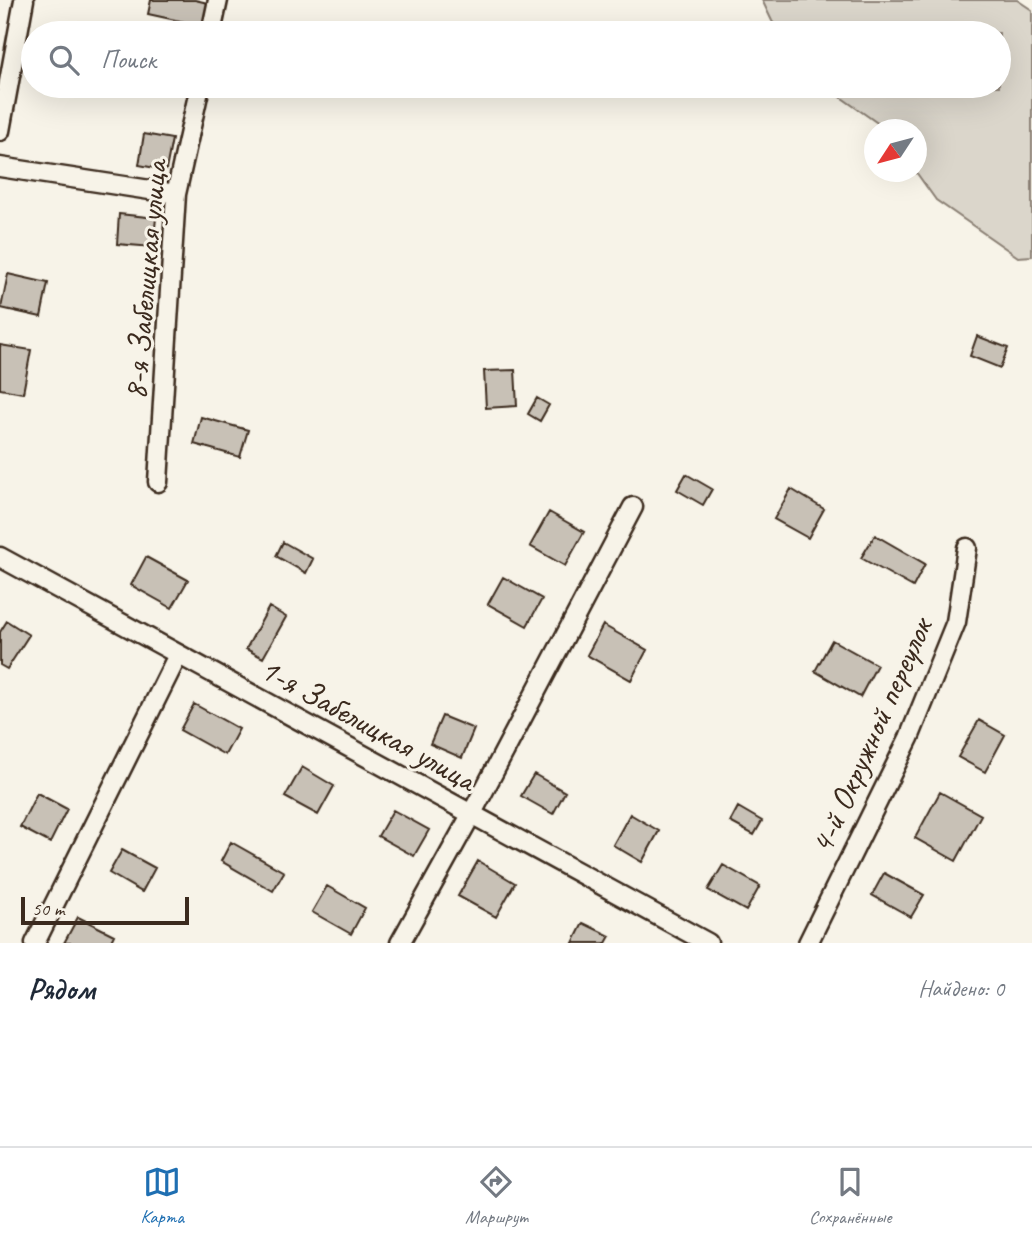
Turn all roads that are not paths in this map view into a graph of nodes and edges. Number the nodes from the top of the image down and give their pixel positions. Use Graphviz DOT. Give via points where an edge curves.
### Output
graph roads {
  1 [pos="24,0"];
  2 [pos="218,0"];
  3 [pos="214,21"];
  4 [pos="197,98"];
  5 [pos="0,131"];
  6 [pos="0,167"];
  7 [pos="176,194"];
  8 [pos="158,482"];
  9 [pos="633,507"];
  10 [pos="967,548"];
  11 [pos="0,557"];
  12 [pos="178,655"];
  13 [pos="471,814"];
  14 [pos="35,943"];
  15 [pos="400,943"];
  16 [pos="708,943"];
  17 [pos="808,943"];
  1 -- 5 [label="street"];
  2 -- 3 [label="street"];
  4 -- 7 [label="street, 8-я Забелицкая улица"];
  6 -- 7 [label="street"];
  7 -- 8 [label="street, 8-я Забелицкая улица"];
  9 -- 13 [label="street"];
  10 -- 17 [label="street, 4-й Окружной переулок" via="956,622 909,738"];
  11 -- 12 [label="street, 1-я Забелицкая улица"];
  12 -- 13 [label="street, 1-я Забелицкая улица"];
  12 -- 14 [label="street"];
  13 -- 15 [label="street"];
  13 -- 16 [label="street, 1-я Забелицкая улица"];
}
